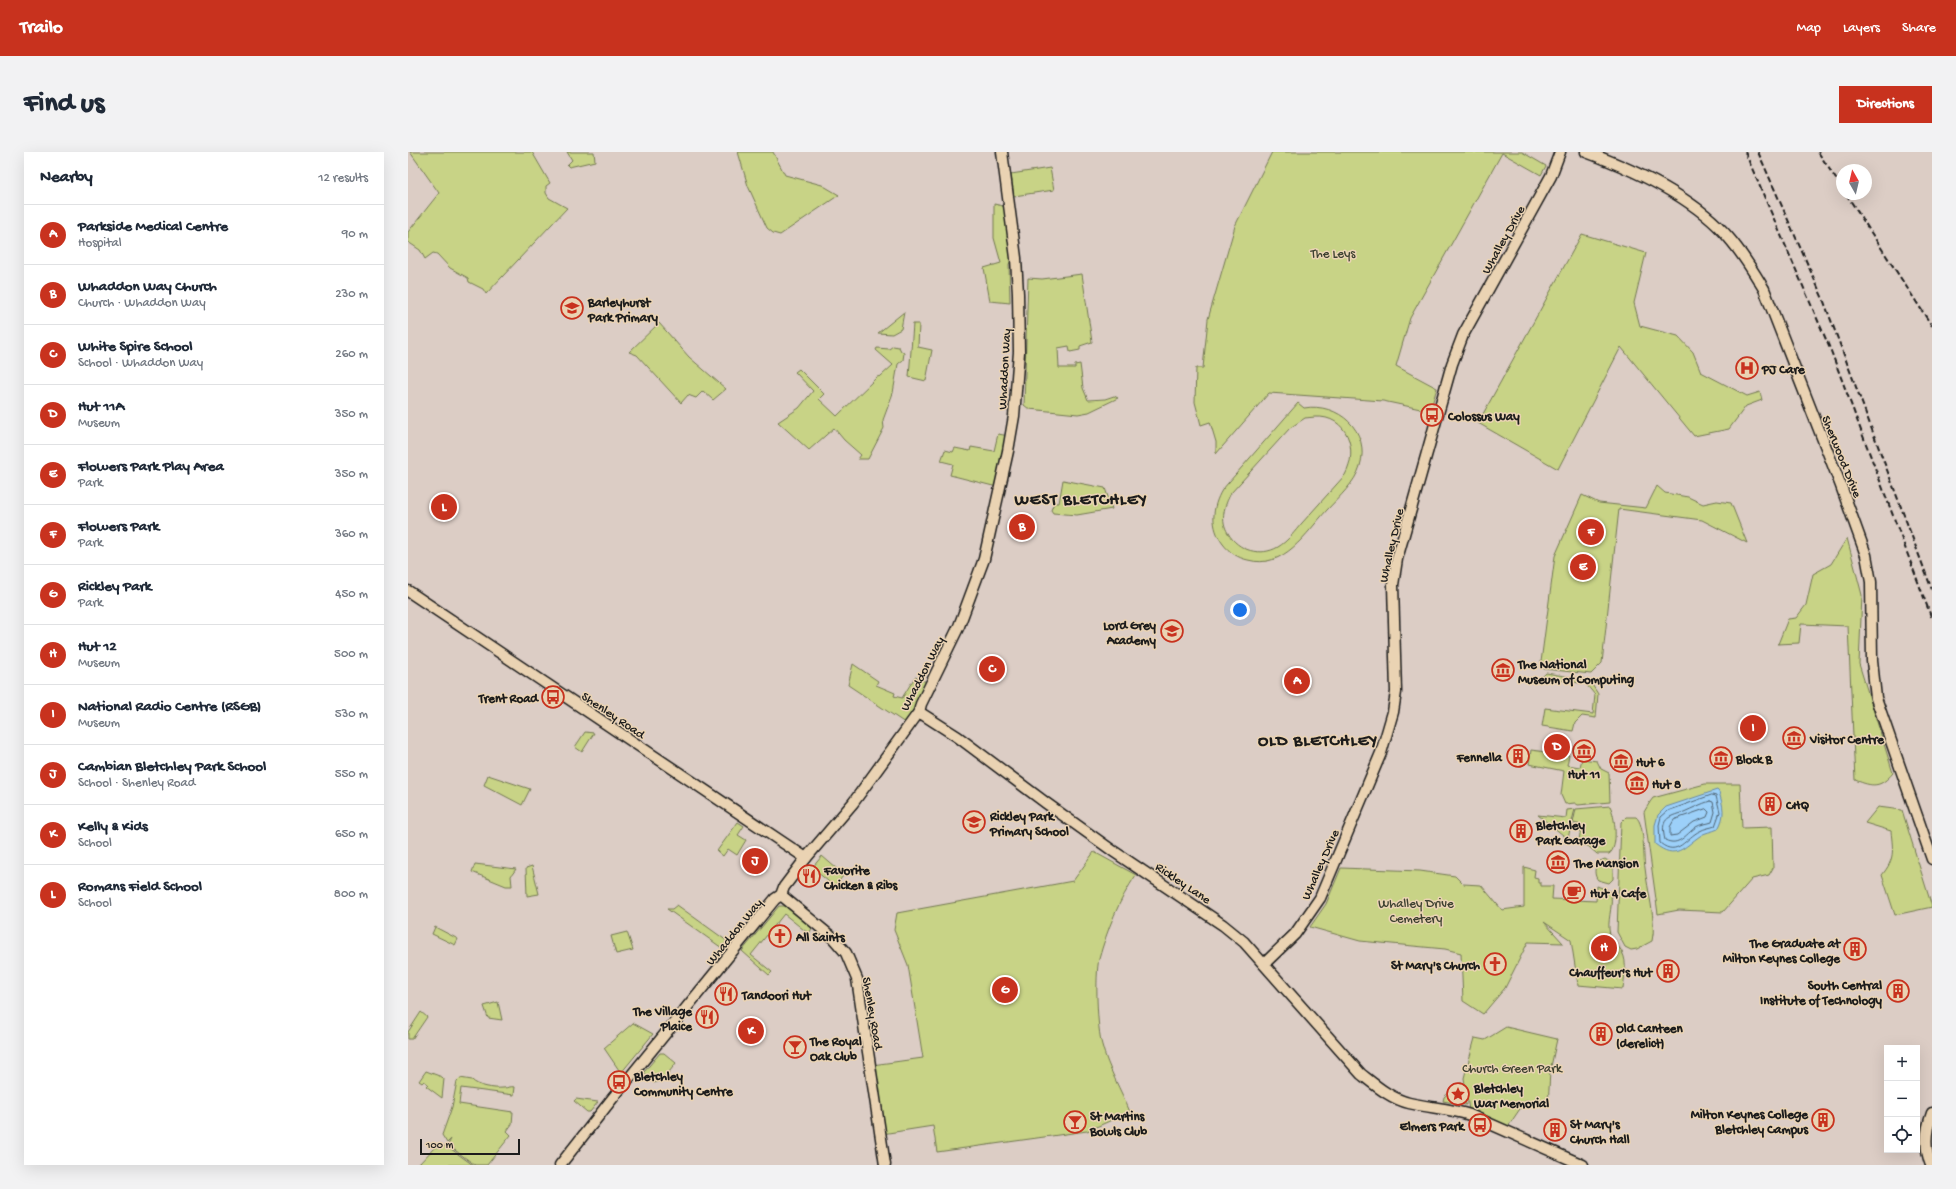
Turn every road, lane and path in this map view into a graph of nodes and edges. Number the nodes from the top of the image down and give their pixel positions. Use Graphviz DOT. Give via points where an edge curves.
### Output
graph roads {
  1 [pos="1002,152"];
  2 [pos="1560,152"];
  3 [pos="1586,152"];
  4 [pos="408,591"];
  5 [pos="919,712"];
  6 [pos="806,858"];
  7 [pos="1932,859"];
  8 [pos="781,896"];
  9 [pos="1264,964"];
  10 [pos="1932,1113"];
  11 [pos="1927,1143"];
  12 [pos="1932,1153"];
  13 [pos="560,1165"];
  14 [pos="885,1165"];
  15 [pos="1583,1165"];
  16 [pos="1931,1165"];
  1 -- 5 [label="street, Whaddon Way" via="1016,258 1018,294 1019,352 1014,416 984,559 959,626"];
  2 -- 9 [label="street, Whalley Drive" via="1551,176 1463,335 1452,364 1397,559 1393,585 1396,692 1381,753 1320,898 1295,934"];
  3 -- 7 [label="street, Sherwood Drive" via="1635,173 1694,206 1729,238 1751,266 1764,289 1842,486 1866,555 1872,589 1872,661 1876,698"];
  4 -- 6 [label="street, Shenley Road"];
  5 -- 6 [label="street, Whaddon Way" via="853,802"];
  5 -- 9 [label="street, Rickley Lane" via="958,737 1113,851 1223,925 1244,942"];
  6 -- 8 [label="street, Whaddon Way"];
  8 -- 13 [label="street, Whaddon Way" via="775,898"];
  8 -- 14 [label="street, Shenley Road" via="833,938 846,953 856,979"];
  9 -- 15 [label="street, Rickley Lane" via="1361,1074 1386,1092 1408,1103 1470,1114"];
  10 -- 11 [label="street" via="1928,1122"];
  11 -- 12 [label="street"];
  11 -- 16 [label="street"];
}
